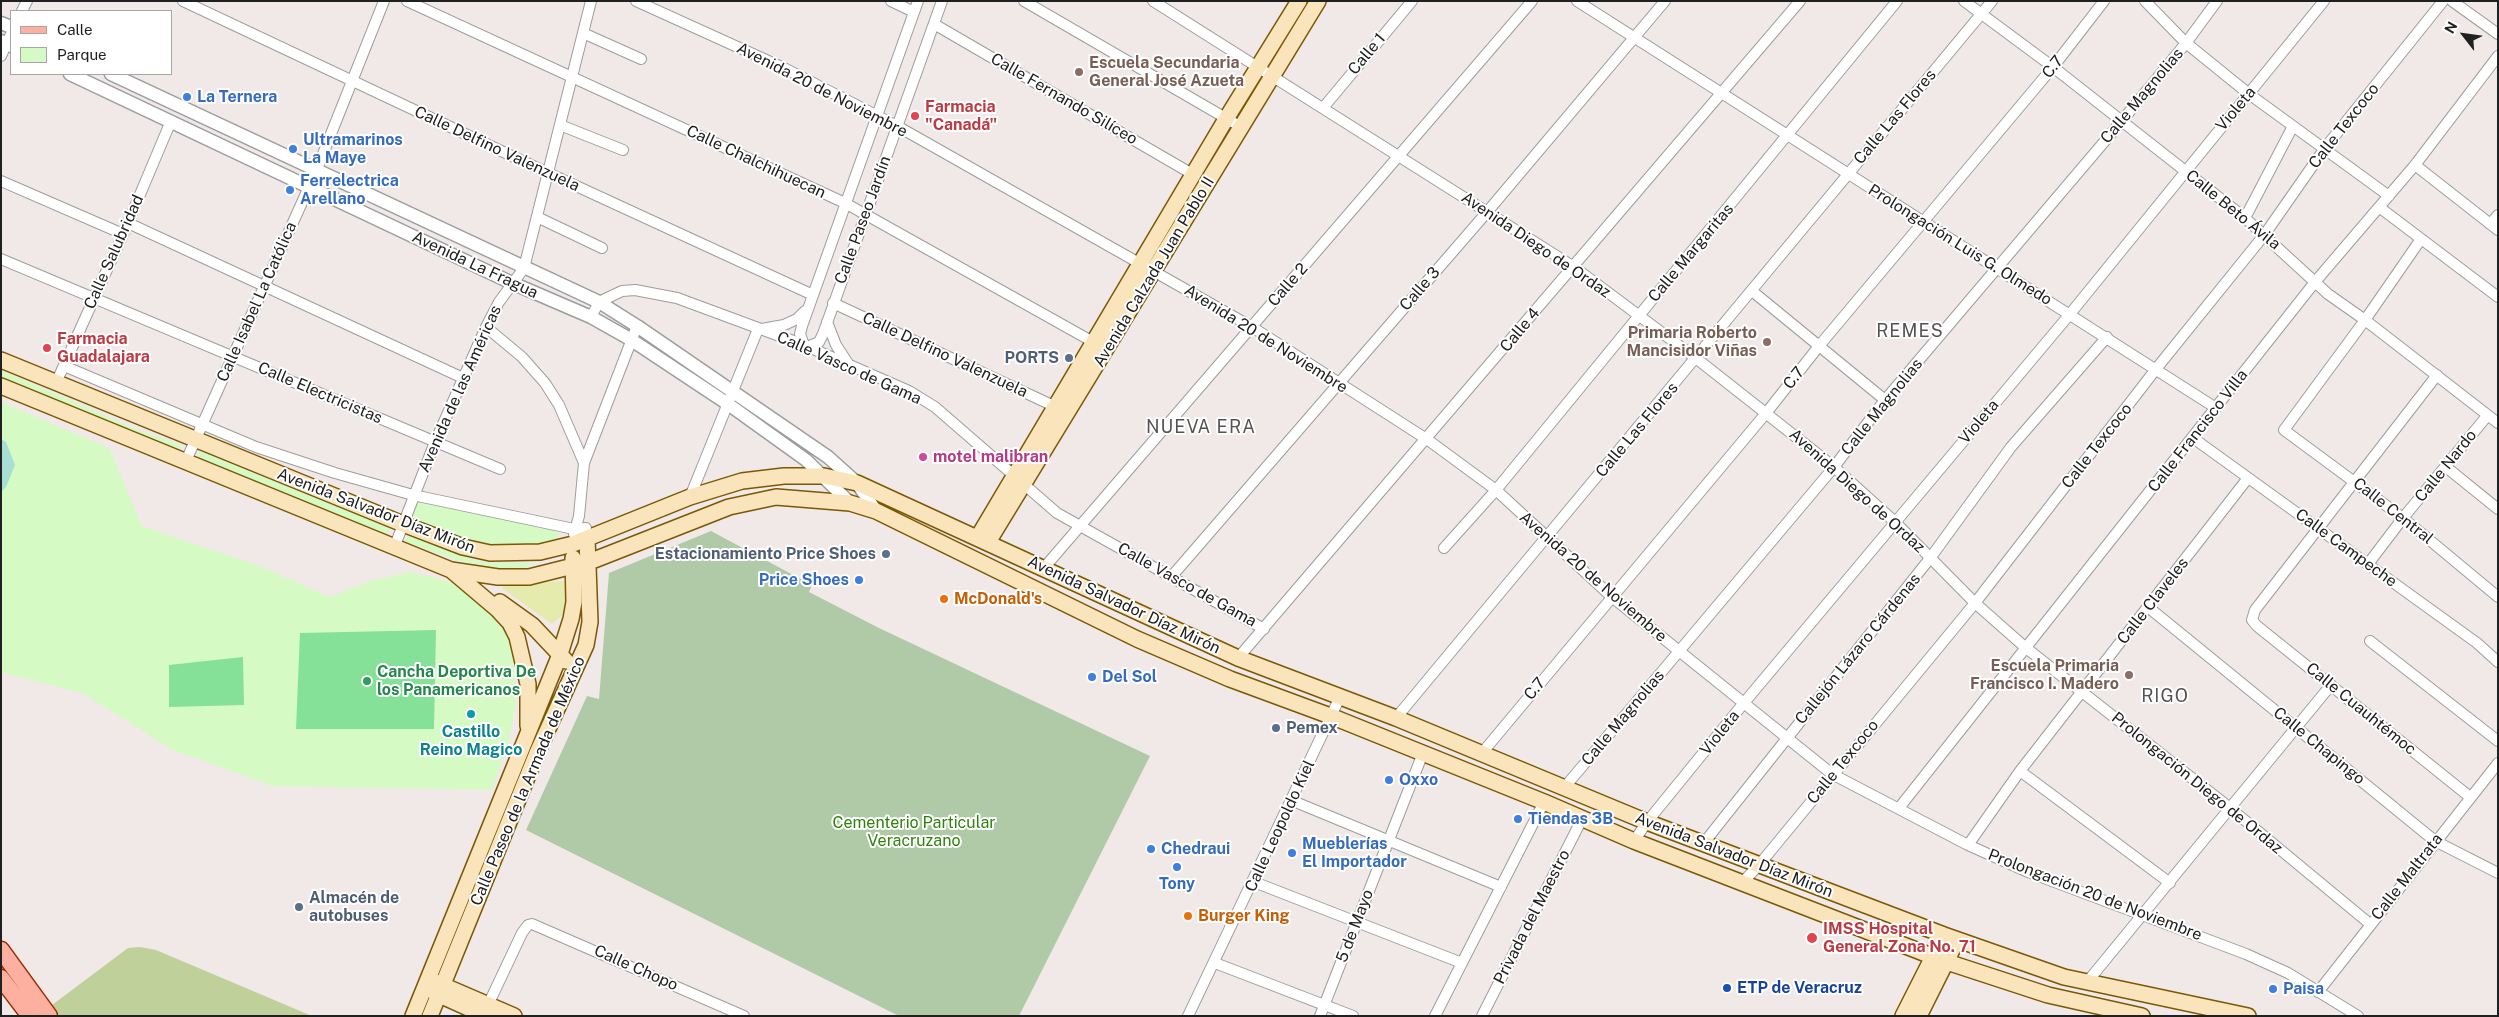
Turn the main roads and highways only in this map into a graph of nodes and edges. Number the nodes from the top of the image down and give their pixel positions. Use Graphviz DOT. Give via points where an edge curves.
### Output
graph roads {
  1 [pos="1298,2"];
  2 [pos="1315,6"];
  3 [pos="1,360"];
  4 [pos="1,386"];
  5 [pos="1019,482"];
  6 [pos="580,535"];
  7 [pos="983,539"];
  8 [pos="589,562"];
  9 [pos="574,566"];
  10 [pos="451,570"];
  11 [pos="470,586"];
  12 [pos="1182,633"];
  13 [pos="1137,639"];
  14 [pos="559,657"];
  15 [pos="576,668"];
  16 [pos="528,733"];
  17 [pos="1950,938"];
  18 [pos="1,950"];
  19 [pos="1940,960"];
  20 [pos="1,978"];
  21 [pos="426,984"];
  22 [pos="441,990"];
  23 [pos="487,1010"];
  24 [pos="48,1015"];
  25 [pos="30,1016"];
  26 [pos="413,1016"];
  27 [pos="430,1016"];
  28 [pos="514,1016"];
  29 [pos="1903,1016"];
  30 [pos="1919,1016"];
  31 [pos="2142,1016"];
  32 [pos="2248,1016"];
  1 -- 5 [label="main road, Avenida Calzada Juan Pablo II" via="1056,407"];
  2 -- 5 [label="main road, Avenida Calzada Juan Pablo II" via="1155,271"];
  3 -- 6 [label="main road, Avenida Salvador Díaz Mirón" via="463,547 490,552 540,552"];
  4 -- 10 [label="main road, Avenida Salvador Díaz Mirón"];
  5 -- 7 [label="main road, Avenida Calzada Juan Pablo II"];
  6 -- 7 [label="main road, Avenida Salvador Díaz Mirón" via="742,481 824,476 857,483"];
  6 -- 8 [label="main road, Calle Paseo de la Armada de México"];
  6 -- 9 [label="main road, Calle Paseo de la Armada de México"];
  7 -- 12 [label="main road, Avenida Salvador Díaz Mirón"];
  8 -- 9 [label="main road, Avenida Salvador Díaz Mirón"];
  8 -- 13 [label="main road, Avenida Salvador Díaz Mirón" via="728,507 776,497 850,503 876,511"];
  8 -- 15 [label="main road, Calle Paseo de la Armada de México" via="590,622 586,645"];
  9 -- 10 [label="main road, Avenida Salvador Díaz Mirón" via="529,576 498,577"];
  9 -- 14 [label="main road, Calle Paseo de la Armada de México" via="574,602"];
  10 -- 11 [label="main road"];
  11 -- 14 [label="main road" via="484,591 532,625"];
  11 -- 16 [label="main road" via="504,616 517,637 528,684"];
  12 -- 13 [label="main road" via="1173,636 1149,629 1143,630"];
  12 -- 17 [label="main road, Avenida Salvador Díaz Mirón" via="1646,822"];
  13 -- 19 [label="main road, Avenida Salvador Díaz Mirón" via="1740,884"];
  14 -- 15 [label="main road"];
  14 -- 16 [label="main road, Calle Paseo de la Armada de México"];
  15 -- 22 [label="main road, Calle Paseo de la Armada de México" via="536,753"];
  16 -- 21 [label="main road, Calle Paseo de la Armada de México"];
  17 -- 19 [label="main road"];
  17 -- 32 [label="main road, Avenida Salvador Díaz Mirón" via="2064,977"];
  18 -- 24 [label="main road"];
  19 -- 29 [label="main road"];
  19 -- 30 [label="main road"];
  19 -- 31 [label="main road, Avenida Salvador Díaz Mirón" via="2048,995"];
  20 -- 25 [label="main road"];
  21 -- 22 [label="main road"];
  21 -- 26 [label="main road, Calle Paseo de la Armada de México"];
  22 -- 23 [label="main road"];
  22 -- 27 [label="main road, Calle Paseo de la Armada de México"];
  23 -- 28 [label="main road"];
}
